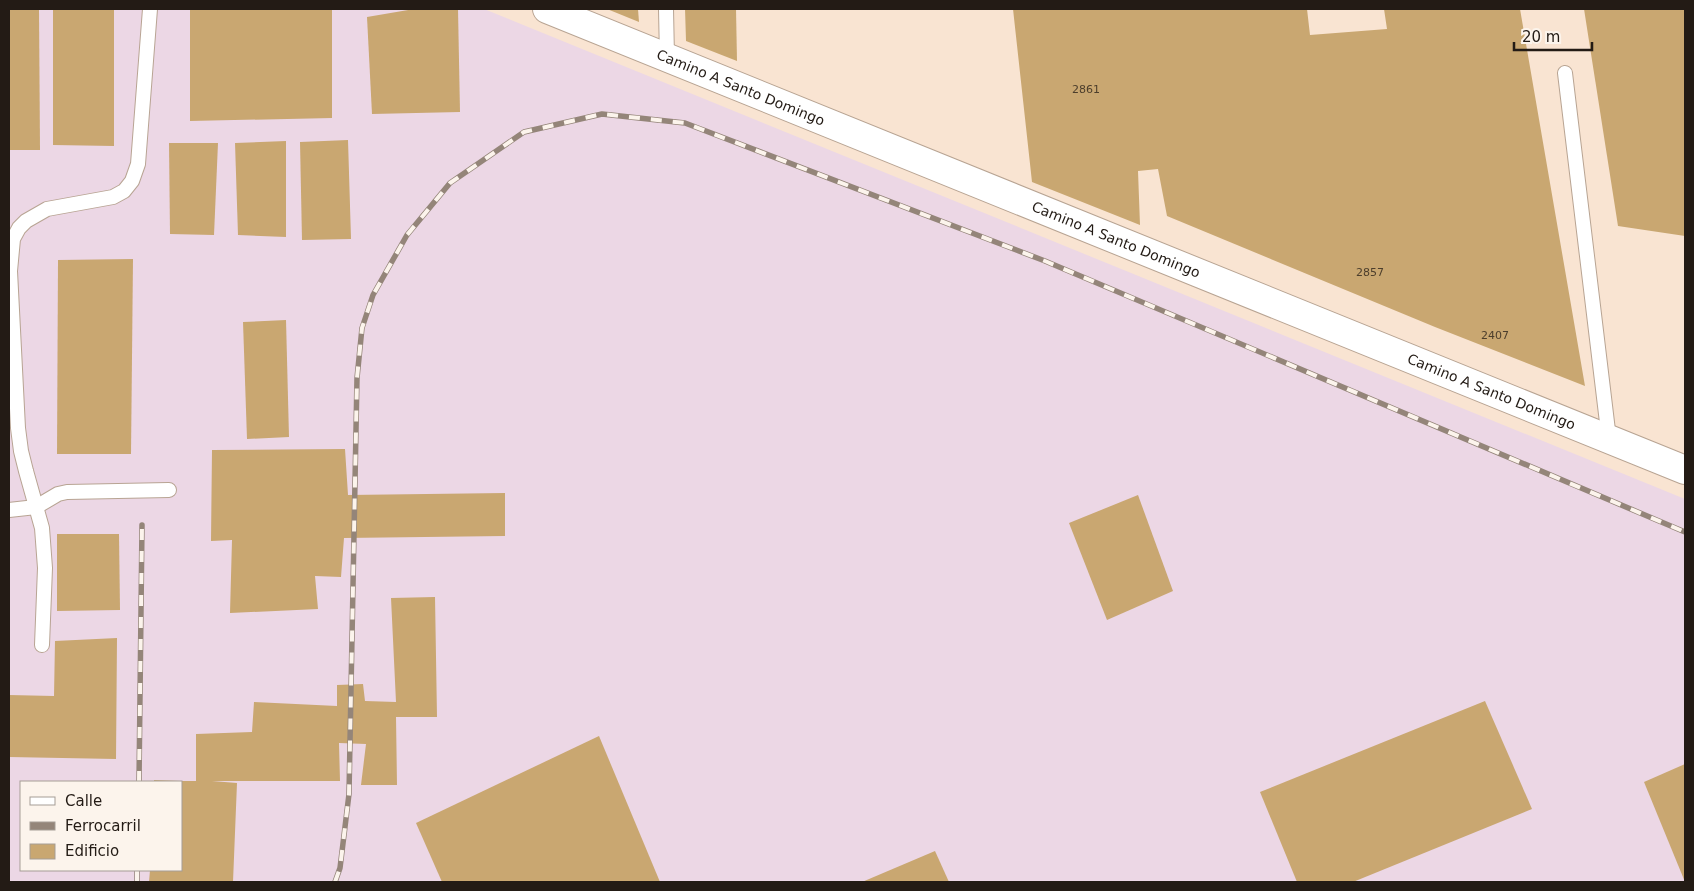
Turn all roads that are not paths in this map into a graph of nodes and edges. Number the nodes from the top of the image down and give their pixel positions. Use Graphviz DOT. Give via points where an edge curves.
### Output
graph roads {
  1 [pos="150,9"];
  2 [pos="547,9"];
  3 [pos="666,9"];
  4 [pos="667,57"];
  5 [pos="1565,73"];
  6 [pos="1609,440"];
  7 [pos="1685,470"];
  8 [pos="169,490"];
  9 [pos="36,507"];
  10 [pos="9,510"];
  11 [pos="42,645"];
  1 -- 9 [label="lane" via="138,164 132,181 113,197 47,209 26,220 13,239 10,271 18,428"];
  2 -- 4 [label="street, Camino A Santo Domingo"];
  3 -- 4 [label="lane"];
  4 -- 6 [label="street, Camino A Santo Domingo"];
  5 -- 6 [label="lane"];
  6 -- 7 [label="street, Camino A Santo Domingo"];
  8 -- 9 [label="lane" via="67,492"];
  9 -- 10 [label="lane"];
  9 -- 11 [label="lane" via="42,528 45,568"];
}
